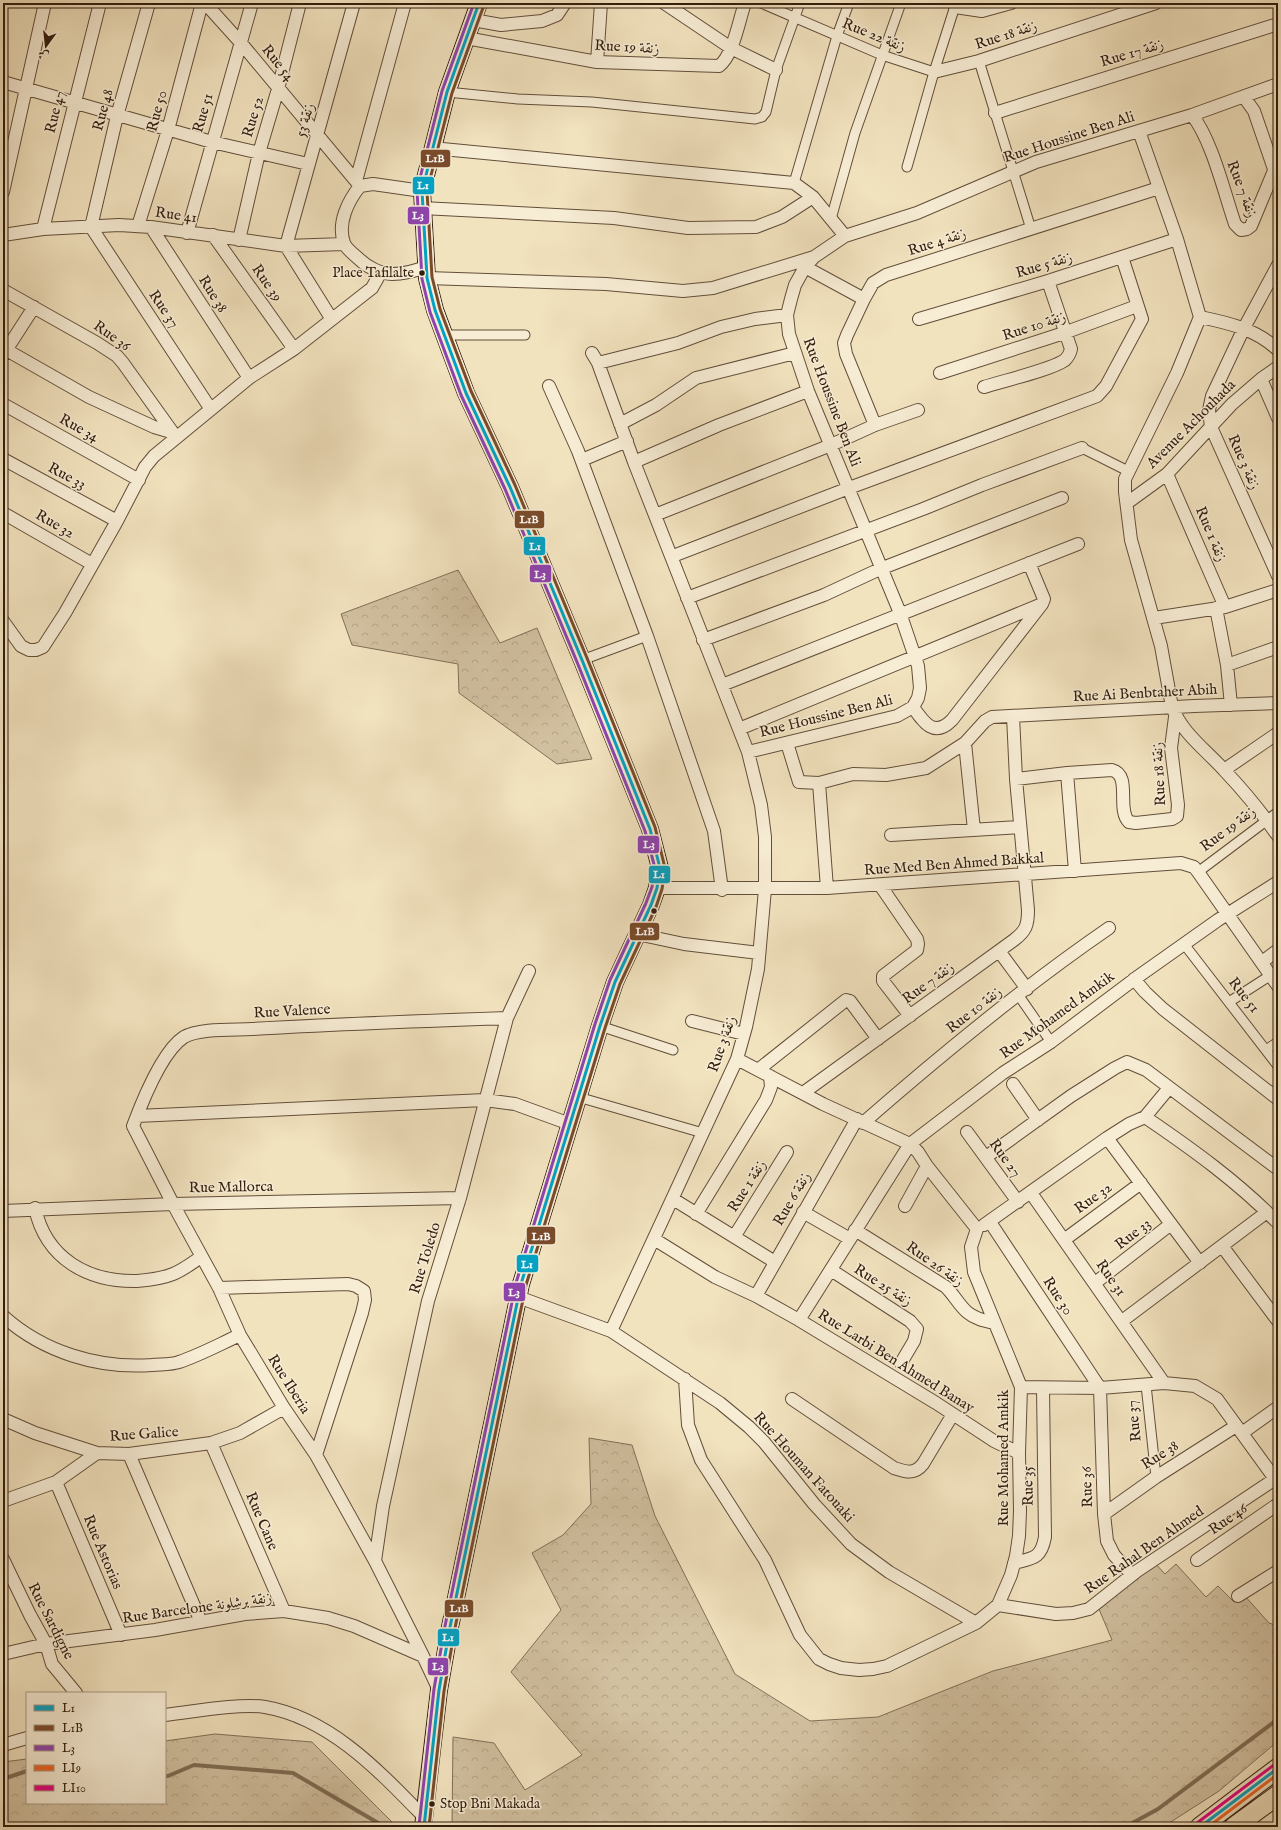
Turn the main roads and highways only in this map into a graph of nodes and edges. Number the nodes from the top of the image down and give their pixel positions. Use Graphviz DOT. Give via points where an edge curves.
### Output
graph roads {
  1 [pos="479,3"];
  2 [pos="1278,1768"];
  3 [pos="1278,1795"];
  4 [pos="424,1824"];
  5 [pos="1200,1827"];
  6 [pos="1234,1827"];
  1 -- 4 [label="main road" via="447,92 422,191 426,273 435,310 466,393 510,487 582,660 650,829 660,868 657,888 615,982 600,1026 518,1298 454,1602 439,1690"];
  2 -- 5 [label="highway"];
  3 -- 6 [label="highway"];
}
